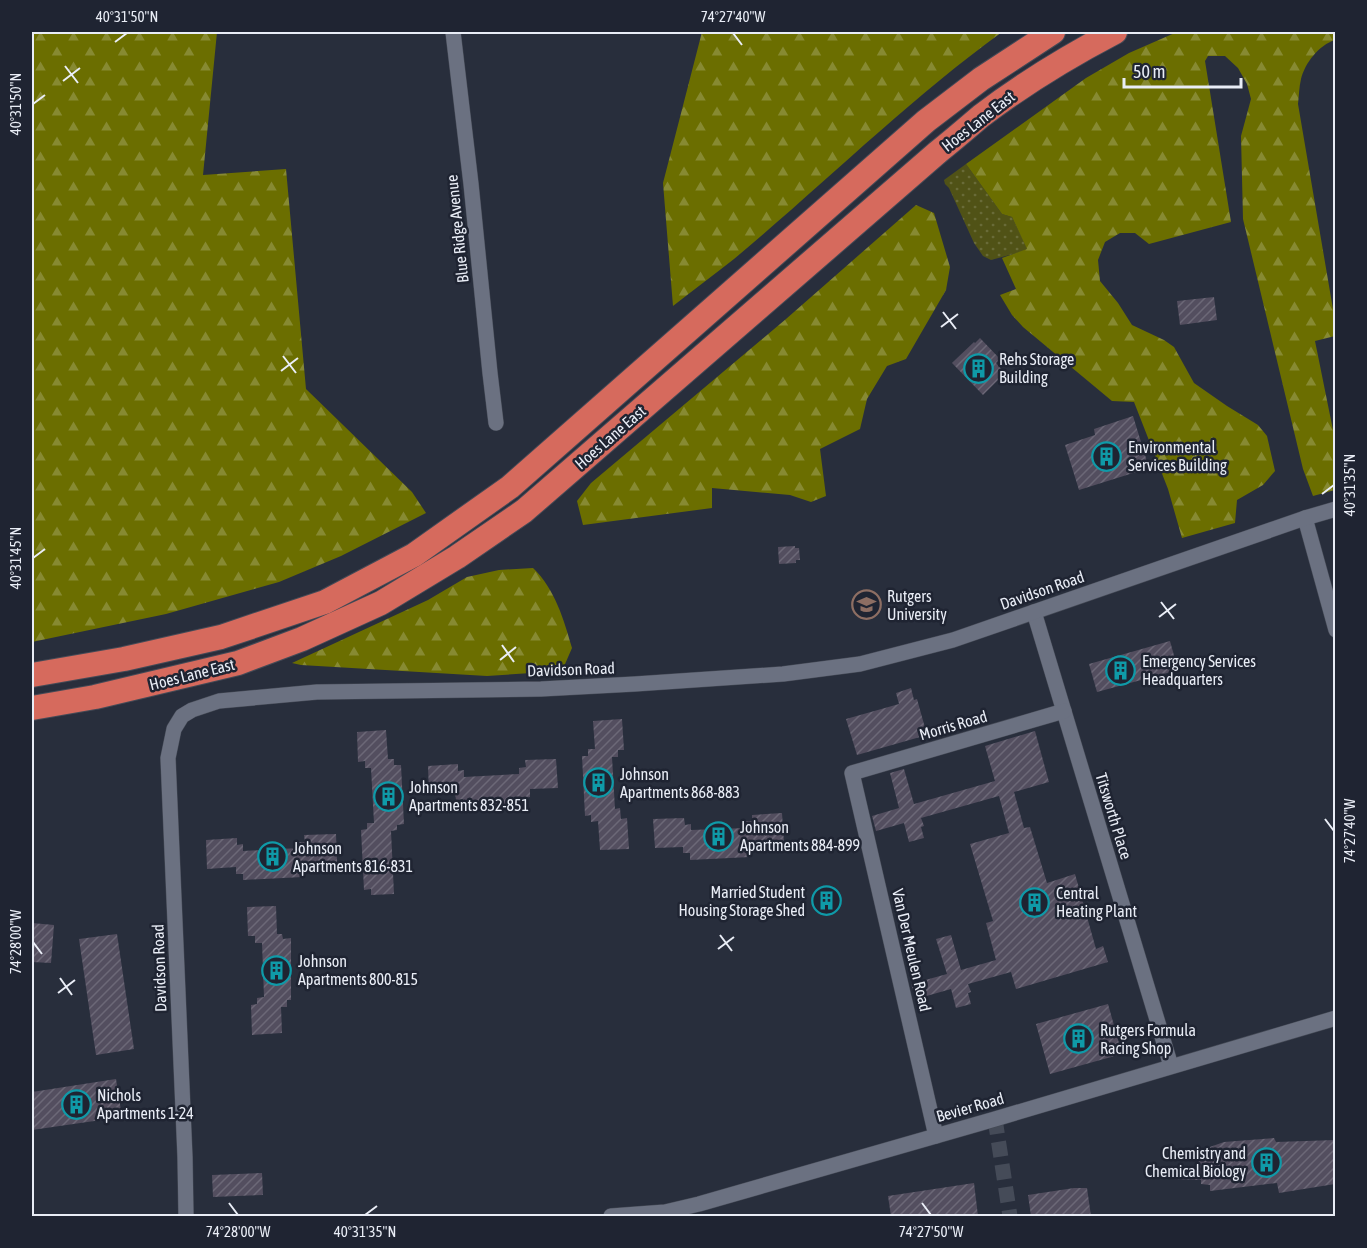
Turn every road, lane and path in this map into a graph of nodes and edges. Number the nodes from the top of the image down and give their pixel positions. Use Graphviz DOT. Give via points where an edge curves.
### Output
graph roads {
  1 [pos="453,32"];
  2 [pos="1053,32"];
  3 [pos="1115,32"];
  4 [pos="496,423"];
  5 [pos="1335,510"];
  6 [pos="1305,518"];
  7 [pos="1034,612"];
  8 [pos="1335,630"];
  9 [pos="32,675"];
  10 [pos="32,708"];
  11 [pos="1064,711"];
  12 [pos="852,773"];
  13 [pos="1335,1018"];
  14 [pos="1171,1066"];
  15 [pos="936,1136"];
  16 [pos="186,1216"];
  17 [pos="611,1216"];
  1 -- 4 [label="street, Blue Ridge Avenue"];
  2 -- 9 [label="highway, Hoes Lane East" via="981,79 926,122 510,487 414,555 326,602 221,637"];
  3 -- 10 [label="highway, Hoes Lane East" via="1032,80 982,116 524,512 456,557 381,603 238,663"];
  5 -- 6 [label="street, Davidson Road"];
  6 -- 7 [label="street, Davidson Road"];
  6 -- 8 [label="street"];
  7 -- 11 [label="street, Titsworth Place"];
  7 -- 16 [label="street, Davidson Road" via="953,640 860,664 794,673 541,689 316,692 219,701 182,716 174,729 168,758"];
  11 -- 12 [label="street, Morris Road"];
  11 -- 14 [label="street, Titsworth Place"];
  12 -- 15 [label="street, Van Der Meulen Road"];
  13 -- 14 [label="street, Bevier Road"];
  14 -- 15 [label="street, Bevier Road"];
  15 -- 17 [label="street, Bevier Road" via="699,1204 665,1212"];
}
